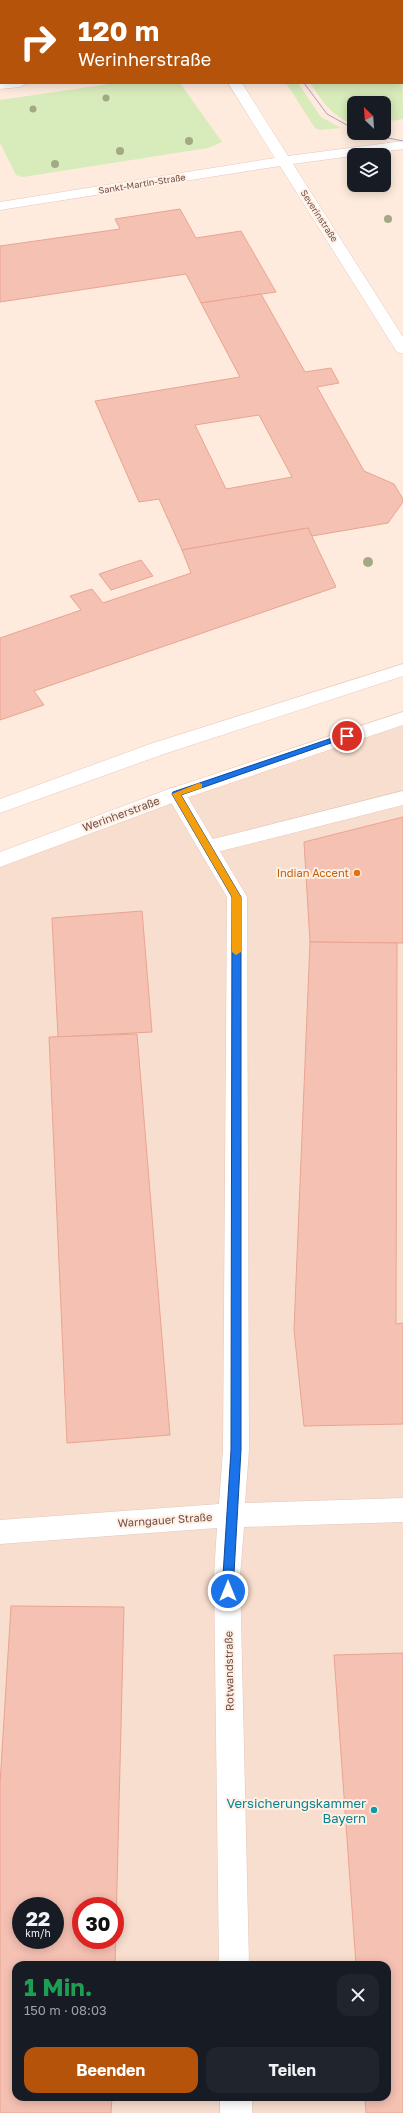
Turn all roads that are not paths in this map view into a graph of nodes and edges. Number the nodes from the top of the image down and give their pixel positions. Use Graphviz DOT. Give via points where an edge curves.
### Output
graph roads {
  1 [pos="10,84"];
  2 [pos="237,84"];
  3 [pos="0,85"];
  4 [pos="403,145"];
  5 [pos="284,162"];
  6 [pos="0,206"];
  7 [pos="403,349"];
  8 [pos="403,670"];
  9 [pos="403,718"];
  10 [pos="176,794"];
  11 [pos="403,798"];
  12 [pos="0,806"];
  13 [pos="209,847"];
  14 [pos="0,860"];
  15 [pos="403,1510"];
  16 [pos="231,1515"];
  17 [pos="0,1532"];
  18 [pos="234,1961"];
  19 [pos="236,2101"];
  20 [pos="236,2113"];
  1 -- 3 [label="street"];
  2 -- 5 [label="street, Severinstraße"];
  4 -- 5 [label="street, Sankt-Martin-Straße"];
  5 -- 6 [label="street, Sankt-Martin-Straße"];
  5 -- 7 [label="street, Severinstraße"];
  8 -- 12 [label="street" via="157,749"];
  9 -- 10 [label="street, Werinherstraße"];
  10 -- 13 [label="street, Rotwandstraße"];
  10 -- 14 [label="street, Werinherstraße"];
  11 -- 13 [label="street"];
  13 -- 16 [label="street, Rotwandstraße" via="237,897 236,1450"];
  15 -- 16 [label="street, Warngauer Straße"];
  16 -- 17 [label="street, Warngauer Straße"];
  16 -- 18 [label="street, Rotwandstraße" via="227,1576"];
  19 -- 20 [label="street"];
}
